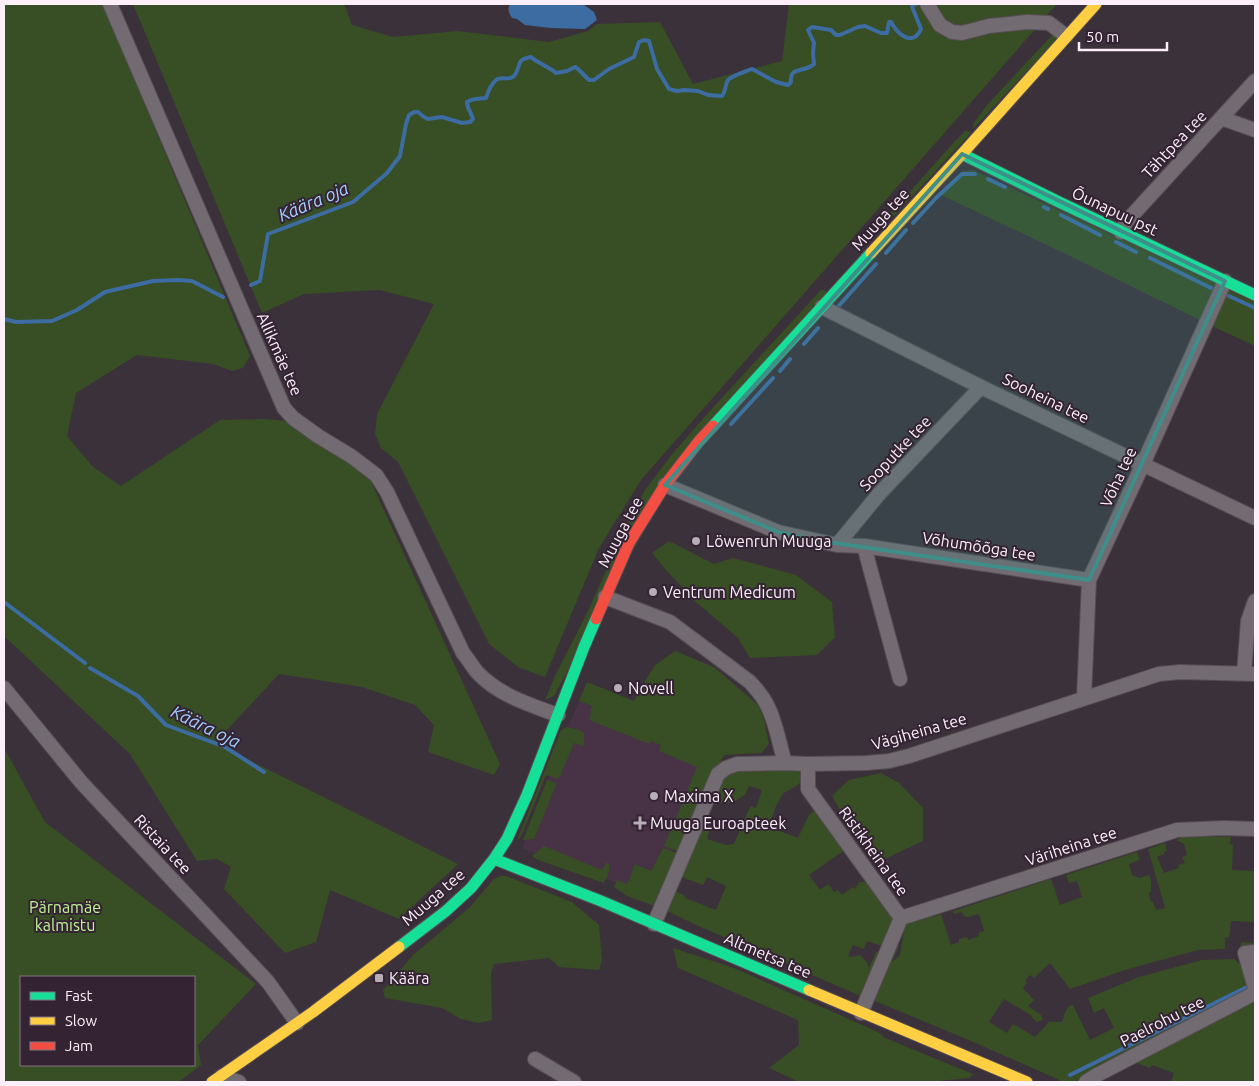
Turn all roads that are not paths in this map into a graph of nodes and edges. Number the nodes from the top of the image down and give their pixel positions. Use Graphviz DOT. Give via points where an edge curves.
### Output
graph roads {
  1 [pos="110,4"];
  2 [pos="927,4"];
  3 [pos="1096,4"];
  4 [pos="1066,36"];
  5 [pos="1255,81"];
  6 [pos="1221,118"];
  7 [pos="1255,130"];
  8 [pos="962,154"];
  9 [pos="1121,232"];
  10 [pos="1225,281"];
  11 [pos="1255,295"];
  12 [pos="822,307"];
  13 [pos="981,387"];
  14 [pos="1143,464"];
  15 [pos="664,485"];
  16 [pos="1255,518"];
  17 [pos="837,545"];
  18 [pos="864,546"];
  19 [pos="1089,580"];
  20 [pos="605,597"];
  21 [pos="1255,601"];
  22 [pos="1250,673"];
  23 [pos="900,679"];
  24 [pos="4,688"];
  25 [pos="1084,698"];
  26 [pos="558,715"];
  27 [pos="785,762"];
  28 [pos="808,764"];
  29 [pos="1255,829"];
  30 [pos="494,859"];
  31 [pos="901,918"];
  32 [pos="654,924"];
  33 [pos="1255,952"];
  34 [pos="1255,988"];
  35 [pos="1255,993"];
  36 [pos="861,1013"];
  37 [pos="297,1023"];
  38 [pos="535,1059"];
  39 [pos="217,1079"];
  40 [pos="239,1082"];
  41 [pos="574,1082"];
  42 [pos="1027,1082"];
  43 [pos="1086,1082"];
  1 -- 26 [label="street, Allikmäe tee" via="284,408 293,418 376,475 463,653 478,673 492,686"];
  2 -- 4 [label="street" via="940,25 952,32 1041,22 1049,23"];
  3 -- 4 [label="main road, Muuga tee"];
  4 -- 8 [label="main road, Muuga tee"];
  5 -- 6 [label="street, Tähtpea tee"];
  6 -- 7 [label="street"];
  6 -- 9 [label="street, Tähtpea tee" via="1126,222"];
  8 -- 9 [label="main road, Õunapuu pst"];
  8 -- 12 [label="main road, Muuga tee"];
  9 -- 10 [label="main road, Õunapuu pst"];
  10 -- 11 [label="main road, Õunapuu pst"];
  10 -- 14 [label="street, Võha tee"];
  12 -- 13 [label="street, Sooheina tee"];
  12 -- 15 [label="main road, Muuga tee" via="699,441"];
  13 -- 14 [label="street, Sooheina tee"];
  13 -- 17 [label="street, Sooputke tee" via="879,494"];
  14 -- 16 [label="street, Sooheina tee"];
  14 -- 19 [label="street, Võha tee"];
  15 -- 17 [label="street, Võhumõõga tee" via="778,532"];
  15 -- 20 [label="main road, Muuga tee" via="629,543"];
  17 -- 18 [label="street, Võhumõõga tee"];
  18 -- 19 [label="street, Võhumõõga tee"];
  18 -- 23 [label="street"];
  19 -- 25 [label="street, Võha tee"];
  20 -- 26 [label="main road, Muuga tee"];
  20 -- 27 [label="street" via="670,622 750,682 767,704"];
  21 -- 22 [label="street" via="1248,621"];
  22 -- 25 [label="street, Vägiheina tee" via="1170,672"];
  24 -- 37 [label="street, Ristaia tee" via="81,782 268,982"];
  25 -- 28 [label="street, Vägiheina tee" via="889,761"];
  26 -- 30 [label="main road, Muuga tee" via="527,795"];
  27 -- 28 [label="street, Vägiheina tee"];
  27 -- 32 [label="street, Vägiheina tee" via="737,764 718,774"];
  28 -- 31 [label="street, Ristikheina tee" via="808,789"];
  29 -- 31 [label="street, Väriheina tee" via="1177,830"];
  30 -- 32 [label="main road, Altmetsa tee"];
  30 -- 37 [label="main road, Muuga tee" via="471,888 446,910"];
  31 -- 36 [label="street, Ristikheina tee"];
  32 -- 36 [label="main road, Altmetsa tee"];
  33 -- 34 [label="street" via="1245,953"];
  35 -- 43 [label="street, Paelrohu tee"];
  36 -- 42 [label="main road, Altmetsa tee"];
  37 -- 39 [label="main road, Muuga tee"];
  38 -- 41 [label="street"];
  39 -- 40 [label="street"];
}
